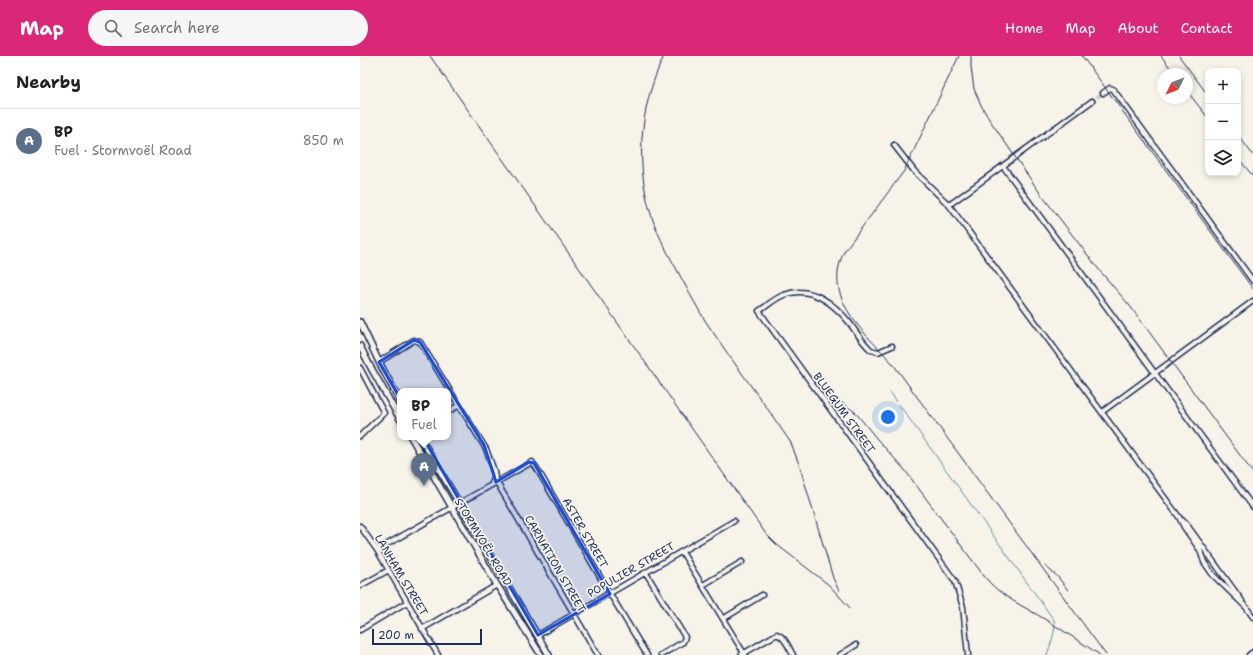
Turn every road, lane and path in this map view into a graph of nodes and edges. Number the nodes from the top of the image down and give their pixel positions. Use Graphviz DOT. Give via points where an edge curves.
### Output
graph roads {
  1 [pos="1103,93"];
  2 [pos="1092,101"];
  3 [pos="894,145"];
  4 [pos="1003,166"];
  5 [pos="949,205"];
  6 [pos="1253,281"];
  7 [pos="1253,301"];
  8 [pos="360,322"];
  9 [pos="360,346"];
  10 [pos="892,346"];
  11 [pos="378,362"];
  12 [pos="360,368"];
  13 [pos="1155,373"];
  14 [pos="448,388"];
  15 [pos="451,393"];
  16 [pos="397,396"];
  17 [pos="459,406"];
  18 [pos="451,410"];
  19 [pos="1102,412"];
  20 [pos="397,414"];
  21 [pos="360,436"];
  22 [pos="412,440"];
  23 [pos="422,440"];
  24 [pos="494,483"];
  25 [pos="459,503"];
  26 [pos="1253,507"];
  27 [pos="451,508"];
  28 [pos="734,521"];
  29 [pos="360,526"];
  30 [pos="1185,526"];
  31 [pos="377,550"];
  32 [pos="682,552"];
  33 [pos="742,562"];
  34 [pos="388,570"];
  35 [pos="646,573"];
  36 [pos="497,585"];
  37 [pos="703,585"];
  38 [pos="360,586"];
  39 [pos="610,594"];
  40 [pos="762,595"];
  41 [pos="407,602"];
  42 [pos="1247,608"];
  43 [pos="574,614"];
  44 [pos="1253,617"];
  45 [pos="723,619"];
  46 [pos="422,629"];
  47 [pos="360,630"];
  48 [pos="538,635"];
  49 [pos="856,645"];
  50 [pos="1253,652"];
  51 [pos="743,654"];
  52 [pos="438,655"];
  53 [pos="541,655"];
  54 [pos="549,655"];
  55 [pos="598,655"];
  56 [pos="648,655"];
  57 [pos="661,655"];
  58 [pos="793,655"];
  59 [pos="840,655"];
  60 [pos="968,655"];
  61 [pos="1249,655"];
  1 -- 6 [label="street" via="1110,88 1113,89"];
  2 -- 4 [label="street"];
  3 -- 5 [label="street" via="914,172"];
  4 -- 5 [label="street"];
  4 -- 13 [label="street"];
  5 -- 19 [label="street"];
  7 -- 13 [label="street"];
  8 -- 11 [label="main road"];
  9 -- 20 [label="main road"];
  10 -- 60 [label="street, BLUEGUM STREET" via="880,352 873,351 837,309 825,299 813,294 802,292 784,295 759,311 952,577 963,607"];
  11 -- 14 [label="street" via="417,340 422,344"];
  11 -- 16 [label="main road"];
  12 -- 21 [label="street" via="384,413"];
  13 -- 19 [label="street"];
  13 -- 26 [label="street"];
  15 -- 17 [label="street"];
  17 -- 18 [label="street"];
  17 -- 24 [label="street" via="486,449 494,471"];
  19 -- 30 [label="street"];
  22 -- 27 [label="main road, STORMVOËL ROAD"];
  23 -- 25 [label="main road, STORMVOËL ROAD"];
  24 -- 25 [label="street"];
  24 -- 39 [label="street, ASTER STREET" via="532,462"];
  24 -- 43 [label="street, CARNATION STREET"];
  25 -- 27 [label="street"];
  25 -- 48 [label="main road, STORMVOËL ROAD"];
  27 -- 31 [label="street"];
  27 -- 36 [label="main road, STORMVOËL ROAD"];
  28 -- 32 [label="street, POPULIER STREET"];
  29 -- 31 [label="street, LANHAM STREET"];
  30 -- 42 [label="street"];
  30 -- 42 [label="street" via="1213,575"];
  31 -- 34 [label="street, LANHAM STREET"];
  32 -- 35 [label="street, POPULIER STREET"];
  32 -- 37 [label="street"];
  33 -- 37 [label="street"];
  34 -- 38 [label="street"];
  34 -- 41 [label="street, LANHAM STREET"];
  35 -- 39 [label="street, POPULIER STREET"];
  35 -- 57 [label="street" via="685,637 683,642"];
  36 -- 46 [label="street"];
  36 -- 53 [label="main road, STORMVOËL ROAD"];
  37 -- 45 [label="street"];
  39 -- 43 [label="street, POPULIER STREET"];
  39 -- 56 [label="street, ASTER STREET"];
  40 -- 45 [label="street"];
  41 -- 46 [label="street, LANHAM STREET"];
  41 -- 47 [label="street"];
  42 -- 44 [label="street"];
  43 -- 48 [label="street, POPULIER STREET"];
  43 -- 55 [label="street, CARNATION STREET"];
  45 -- 51 [label="street"];
  46 -- 52 [label="street, LANHAM STREET"];
  48 -- 54 [label="main road, STORMVOËL ROAD"];
  49 -- 59 [label="street"];
  50 -- 61 [label="street"];
  51 -- 58 [label="street" via="777,634 784,639"];
}
